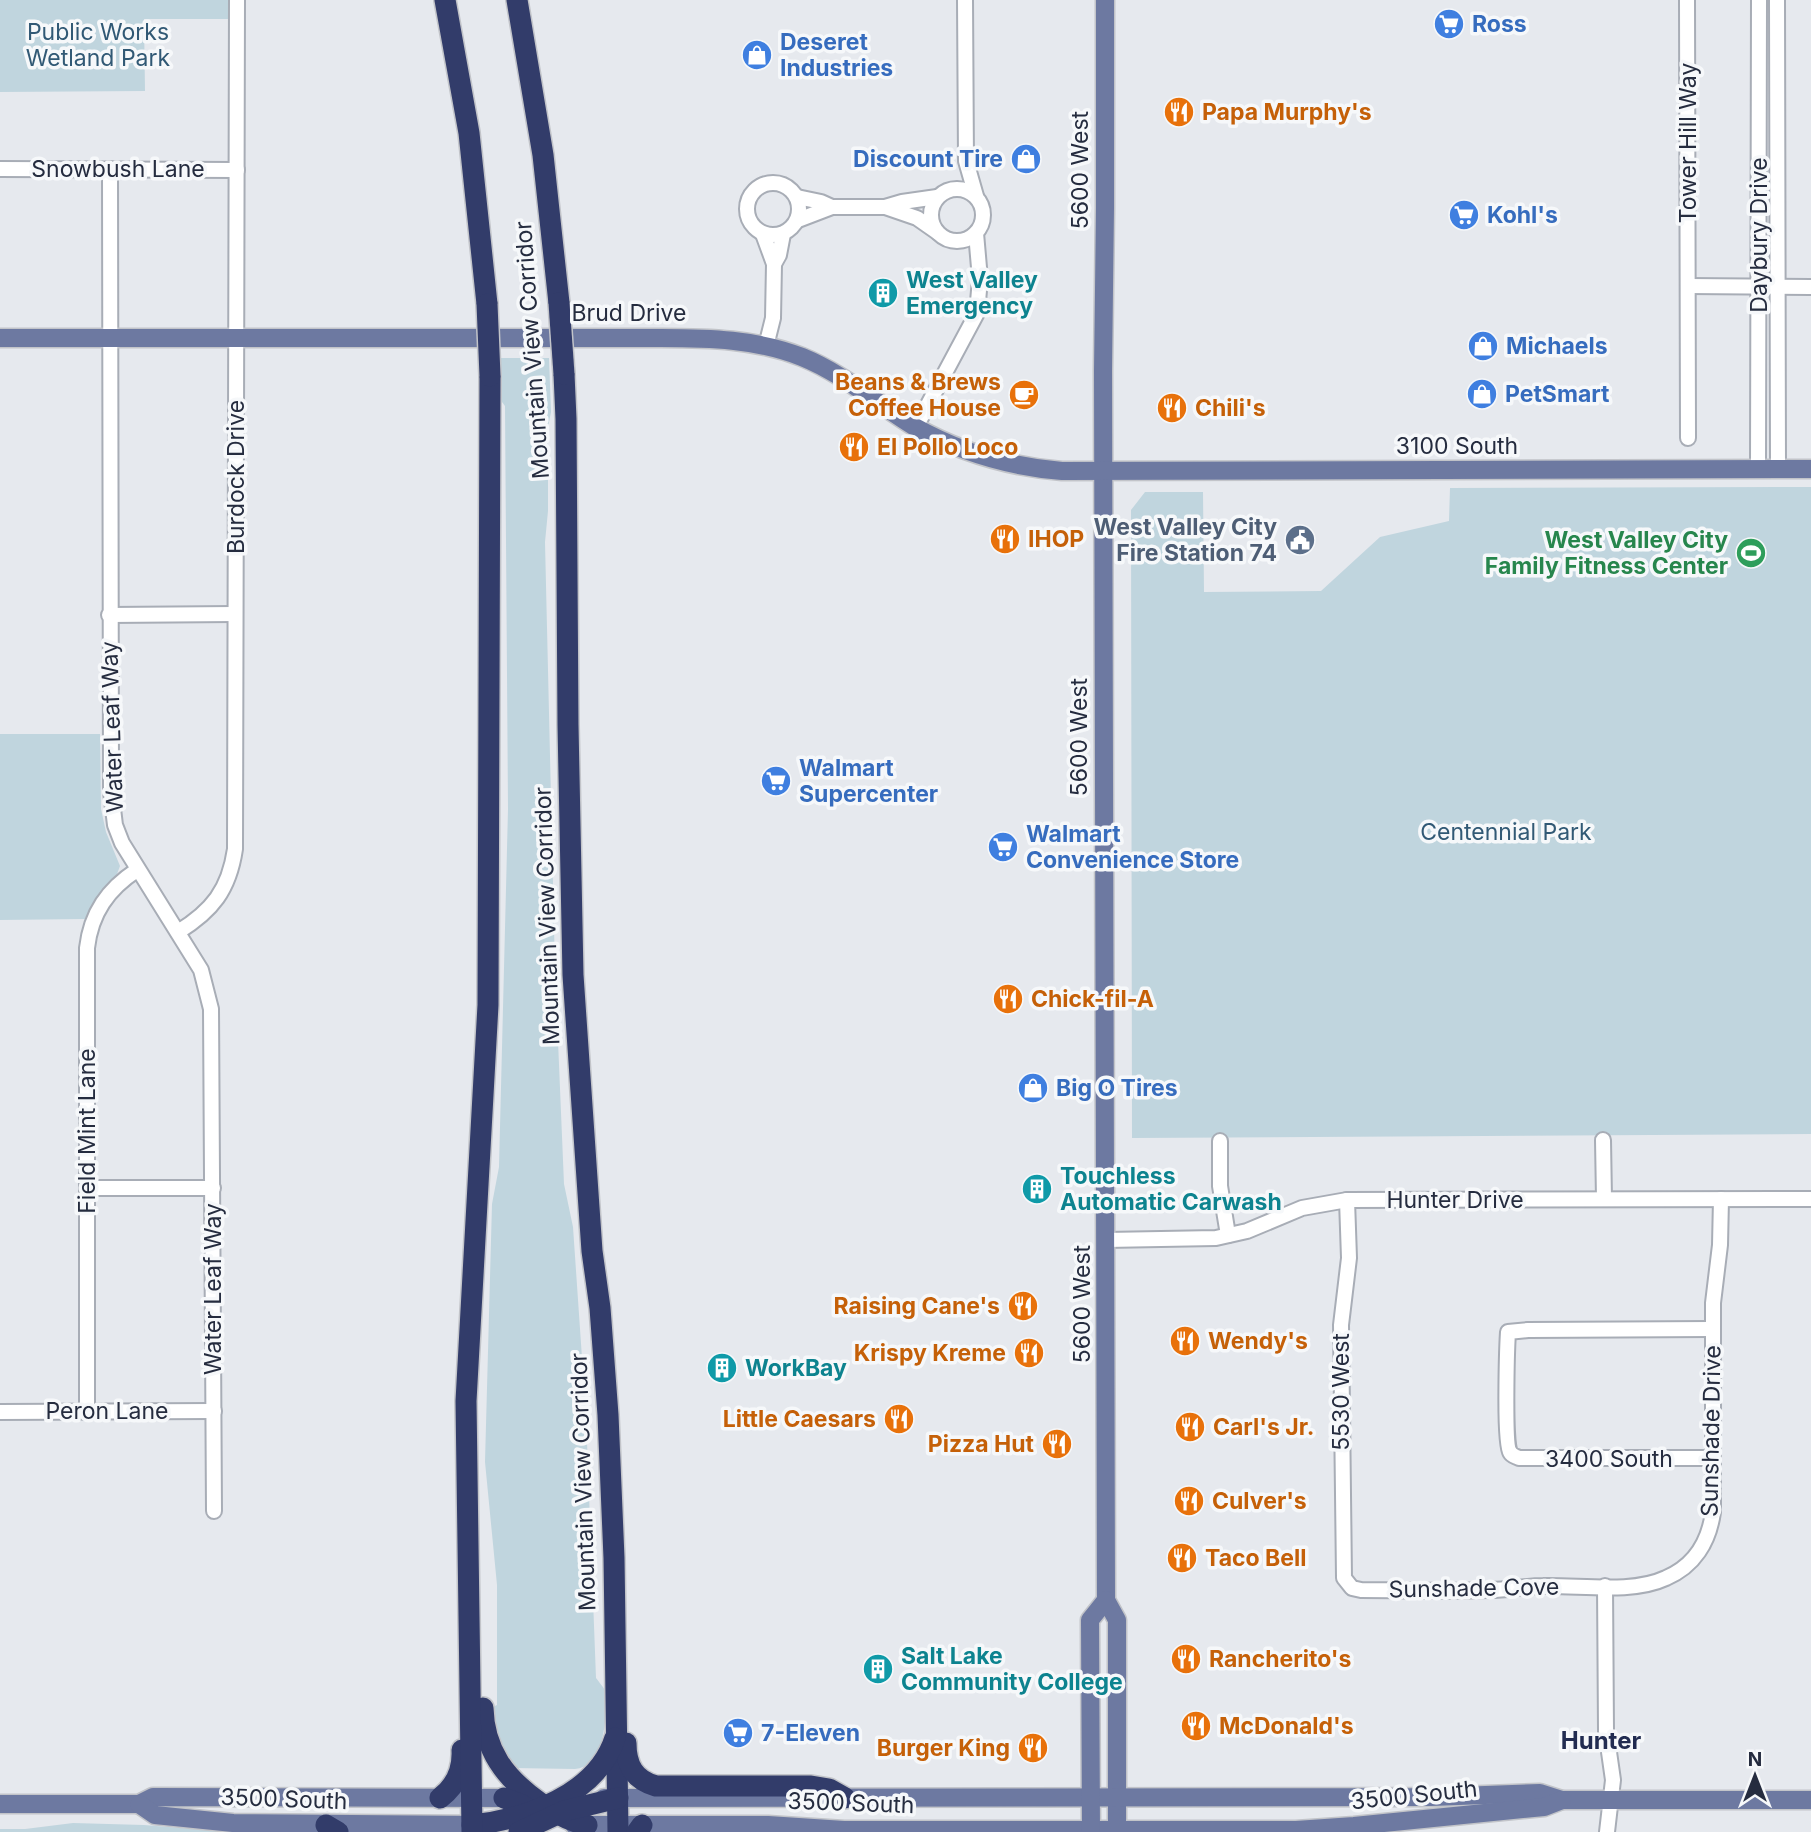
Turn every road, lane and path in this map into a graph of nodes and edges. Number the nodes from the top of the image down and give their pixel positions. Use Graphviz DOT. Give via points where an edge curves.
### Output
graph roads {
  1 [pos="237,0"];
  2 [pos="434,0"];
  3 [pos="445,0"];
  4 [pos="517,0"];
  5 [pos="965,0"];
  6 [pos="1105,0"];
  7 [pos="1688,0"];
  8 [pos="1759,0"];
  9 [pos="1777,0"];
  10 [pos="966,161"];
  11 [pos="0,169"];
  12 [pos="110,169"];
  13 [pos="237,170"];
  14 [pos="942,194"];
  15 [pos="976,196"];
  16 [pos="797,197"];
  17 [pos="832,207"];
  18 [pos="885,207"];
  19 [pos="798,220"];
  20 [pos="938,233"];
  21 [pos="976,233"];
  22 [pos="763,234"];
  23 [pos="783,234"];
  24 [pos="962,241"];
  25 [pos="482,244"];
  26 [pos="979,261"];
  27 [pos="774,264"];
  28 [pos="1688,286"];
  29 [pos="1759,287"];
  30 [pos="1777,287"];
  31 [pos="1811,287"];
  32 [pos="0,338"];
  33 [pos="110,338"];
  34 [pos="236,338"];
  35 [pos="766,346"];
  36 [pos="916,427"];
  37 [pos="1688,438"];
  38 [pos="1758,469"];
  39 [pos="1777,469"];
  40 [pos="1811,469"];
  41 [pos="1103,472"];
  42 [pos="236,614"];
  43 [pos="109,615"];
  44 [pos="137,870"];
  45 [pos="178,932"];
  46 [pos="1604,1140"];
  47 [pos="1220,1141"];
  48 [pos="87,1188"];
  49 [pos="213,1188"];
  50 [pos="1604,1199"];
  51 [pos="1721,1199"];
  52 [pos="1811,1199"];
  53 [pos="1348,1200"];
  54 [pos="1228,1235"];
  55 [pos="1106,1240"];
  56 [pos="1712,1329"];
  57 [pos="87,1411"];
  58 [pos="214,1411"];
  59 [pos="0,1412"];
  60 [pos="1713,1458"];
  61 [pos="466,1465"];
  62 [pos="214,1511"];
  63 [pos="468,1523"];
  64 [pos="614,1558"];
  65 [pos="1346,1582"];
  66 [pos="1605,1586"];
  67 [pos="1106,1600"];
  68 [pos="617,1733"];
  69 [pos="440,1798"];
  70 [pos="472,1798"];
  71 [pos="504,1798"];
  72 [pos="618,1798"];
  73 [pos="845,1798"];
  74 [pos="1091,1798"];
  75 [pos="1117,1798"];
  76 [pos="1562,1800"];
  77 [pos="1609,1800"];
  78 [pos="1811,1800"];
  79 [pos="0,1804"];
  80 [pos="139,1804"];
  81 [pos="544,1816"];
  82 [pos="587,1825"];
  83 [pos="1406,1826"];
  84 [pos="629,1828"];
  85 [pos="769,1828"];
  86 [pos="332,1829"];
  87 [pos="472,1829"];
  88 [pos="1363,1829"];
  89 [pos="1091,1831"];
  90 [pos="1117,1831"];
  91 [pos="1607,1832"];
  1 -- 13 [label="street, Burdock Drive"];
  2 -- 25 [label="highway"];
  3 -- 25 [label="highway, Mountain View Corridor"];
  4 -- 64 [label="highway, Mountain View Corridor, bridge" via="543,155 564,374 573,975 607,1401"];
  5 -- 10 [label="street"];
  6 -- 41 [label="main road, 5600 West"];
  7 -- 28 [label="street, Tower Hill Way"];
  8 -- 29 [label="street, Daybury Drive"];
  9 -- 30 [label="street, Daybury Drive"];
  10 -- 14 [label="street"];
  10 -- 15 [label="street"];
  11 -- 12 [label="street, Snowbush Lane"];
  12 -- 13 [label="street, Snowbush Lane"];
  12 -- 33 [label="street, Water Leaf Way"];
  13 -- 34 [label="street, Burdock Drive"];
  14 -- 15 [label="street" via="962,189"];
  14 -- 18 [label="street"];
  14 -- 20 [label="street" via="931,215"];
  15 -- 21 [label="street" via="984,215"];
  16 -- 17 [label="street"];
  16 -- 19 [label="street"];
  16 -- 22 [label="street" via="787,187 773,183 753,192 748,218"];
  17 -- 18 [label="street"];
  17 -- 19 [label="street"];
  18 -- 20 [label="street" via="917,218"];
  19 -- 23 [label="street"];
  20 -- 24 [label="street"];
  21 -- 24 [label="street"];
  21 -- 26 [label="street"];
  22 -- 23 [label="street"];
  22 -- 27 [label="street"];
  23 -- 27 [label="street"];
  24 -- 26 [label="street"];
  25 -- 61 [label="highway, Mountain View Corridor, bridge" via="490,376 488,1005 466,1362"];
  26 -- 36 [label="street" via="976,318"];
  27 -- 35 [label="street" via="773,318"];
  28 -- 29 [label="street"];
  28 -- 37 [label="street, Tower Hill Way"];
  29 -- 30 [label="street"];
  29 -- 38 [label="street, Daybury Drive"];
  30 -- 31 [label="street"];
  30 -- 39 [label="street, Daybury Drive"];
  32 -- 33 [label="main road, Brud Drive"];
  33 -- 34 [label="main road, Brud Drive"];
  33 -- 43 [label="street, Water Leaf Way"];
  34 -- 35 [label="main road, Brud Drive" via="674,338"];
  34 -- 42 [label="street, Burdock Drive"];
  35 -- 36 [label="main road, Brud Drive" via="829,370"];
  36 -- 41 [label="main road, Brud Drive" via="1003,462"];
  38 -- 39 [label="main road, 3100 South"];
  38 -- 41 [label="main road, 3100 South"];
  39 -- 40 [label="main road, 3100 South"];
  41 -- 55 [label="main road, 5600 West"];
  42 -- 43 [label="street"];
  42 -- 45 [label="street, Burdock Drive" via="232,866 220,896"];
  43 -- 44 [label="street, Water Leaf Way" via="113,812 118,834"];
  44 -- 45 [label="street, Water Leaf Way"];
  44 -- 48 [label="street, Field Mint Lane" via="103,901 88,938"];
  45 -- 49 [label="street, Water Leaf Way" via="201,971 211,1009"];
  46 -- 50 [label="street"];
  47 -- 54 [label="street" via="1220,1186"];
  48 -- 49 [label="street"];
  48 -- 57 [label="street, Field Mint Lane"];
  49 -- 58 [label="street, Water Leaf Way"];
  50 -- 51 [label="street, Hunter Drive"];
  50 -- 53 [label="street, Hunter Drive"];
  51 -- 52 [label="street, Hunter Drive"];
  51 -- 56 [label="street, Sunshade Drive"];
  53 -- 54 [label="street, Hunter Drive" via="1302,1208"];
  53 -- 65 [label="street, 5530 West" via="1349,1258 1341,1325 1342,1568"];
  54 -- 55 [label="street, Hunter Drive" via="1194,1240"];
  55 -- 67 [label="main road, 5600 West"];
  56 -- 60 [label="street, Sunshade Drive"];
  56 -- 60 [label="street, 3400 South" via="1508,1332 1508,1449 1525,1459"];
  57 -- 58 [label="street, Peron Lane"];
  57 -- 59 [label="street, Peron Lane"];
  58 -- 62 [label="street, Water Leaf Way"];
  60 -- 66 [label="street, Sunshade Drive" via="1712,1522 1692,1560 1681,1570 1644,1586"];
  61 -- 63 [label="highway, Mountain View Corridor"];
  61 -- 69 [label="highway" via="459,1531 463,1756 456,1780"];
  63 -- 70 [label="highway, Mountain View Corridor"];
  63 -- 81 [label="highway" via="480,1561 485,1732 501,1767"];
  64 -- 68 [label="highway, Mountain View Corridor"];
  64 -- 73 [label="highway" via="624,1603 626,1756 635,1775 656,1786 811,1786"];
  65 -- 66 [label="street, Sunshade Cove" via="1361,1590"];
  66 -- 77 [label="street" via="1605,1723 1613,1780"];
  67 -- 74 [label="main road, 5600 West" via="1090,1620"];
  67 -- 75 [label="main road, 5600 West" via="1117,1620"];
  68 -- 72 [label="highway, Mountain View Corridor"];
  68 -- 81 [label="highway" via="600,1767"];
  69 -- 70 [label="main road, 3500 South"];
  69 -- 80 [label="main road, 3500 South" via="153,1797"];
  70 -- 71 [label="main road, 3500 South"];
  70 -- 87 [label="highway, Mountain View Corridor"];
  71 -- 81 [label="highway"];
  72 -- 73 [label="main road, 3500 South"];
  72 -- 81 [label="highway"];
  72 -- 84 [label="highway, Mountain View Corridor"];
  73 -- 74 [label="main road, 3500 South"];
  74 -- 75 [label="main road, 3500 South"];
  74 -- 89 [label="main road, 5600 West"];
  75 -- 76 [label="main road, 3500 South" via="1540,1793"];
  75 -- 90 [label="main road, 5600 West"];
  76 -- 77 [label="main road, 3500 South"];
  76 -- 83 [label="main road, 3500 South" via="1544,1807"];
  77 -- 78 [label="main road, 3500 South"];
  77 -- 91 [label="street"];
  79 -- 80 [label="main road, 3500 South"];
  80 -- 86 [label="main road, 3500 South" via="155,1815"];
  81 -- 82 [label="highway"];
  81 -- 87 [label="highway"];
  82 -- 84 [label="main road, 3500 South"];
  83 -- 88 [label="main road, 3500 South"];
  84 -- 85 [label="main road, 3500 South"];
  85 -- 89 [label="main road, 3500 South"];
  86 -- 87 [label="main road, 3500 South"];
  88 -- 90 [label="main road, 3500 South"];
  89 -- 90 [label="main road, 3500 South"];
}
